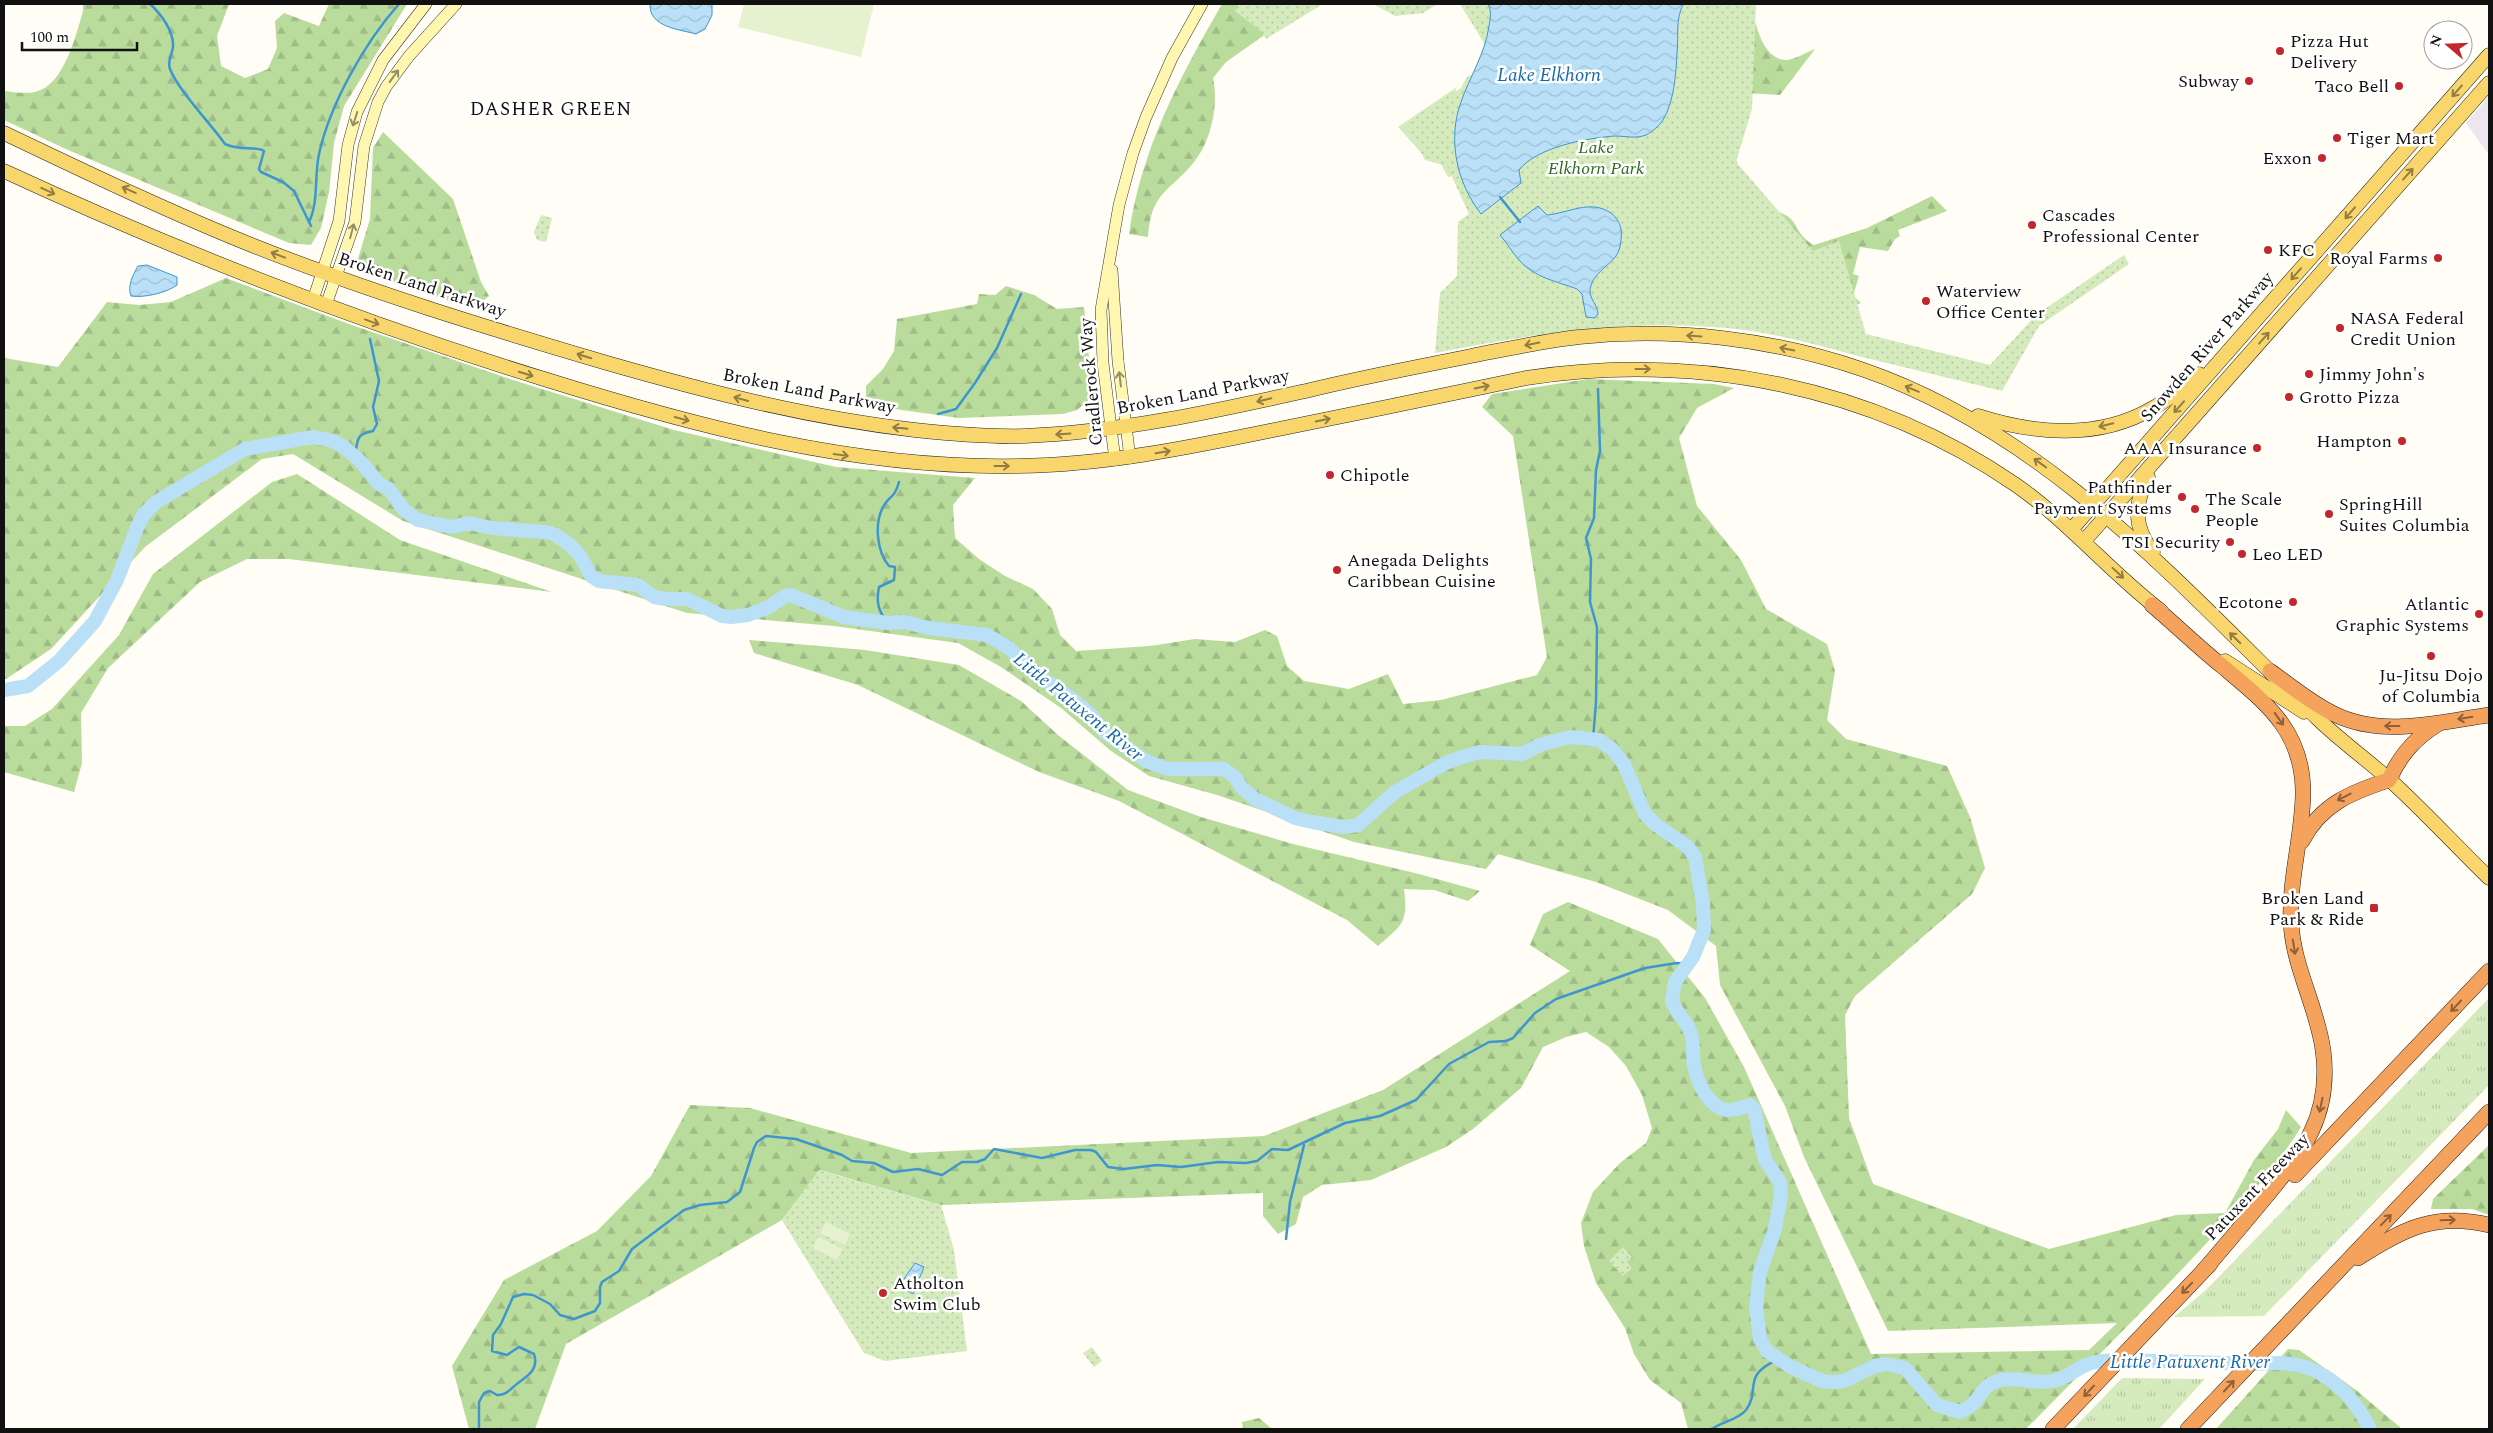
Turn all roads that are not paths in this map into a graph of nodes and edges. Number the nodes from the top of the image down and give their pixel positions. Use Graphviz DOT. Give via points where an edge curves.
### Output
graph roads {
  1 [pos="426,4"];
  2 [pos="456,4"];
  3 [pos="1202,4"];
  4 [pos="2489,55"];
  5 [pos="2489,83"];
  6 [pos="4,133"];
  7 [pos="4,171"];
  8 [pos="1113,242"];
  9 [pos="323,272"];
  10 [pos="337,277"];
  11 [pos="313,300"];
  12 [pos="326,306"];
  13 [pos="2234,345"];
  14 [pos="1957,409"];
  15 [pos="1127,428"];
  16 [pos="1111,430"];
  17 [pos="1130,458"];
  18 [pos="2157,459"];
  19 [pos="1115,460"];
  20 [pos="2093,504"];
  21 [pos="2107,517"];
  22 [pos="2072,530"];
  23 [pos="2084,541"];
  24 [pos="2174,580"];
  25 [pos="2152,605"];
  26 [pos="2270,671"];
  27 [pos="2489,715"];
  28 [pos="2441,723"];
  29 [pos="2324,725"];
  30 [pos="2390,780"];
  31 [pos="2298,846"];
  32 [pos="2489,878"];
  33 [pos="2489,971"];
  34 [pos="2489,1112"];
  35 [pos="2489,1225"];
  36 [pos="2204,1270"];
  37 [pos="2316,1293"];
  38 [pos="2192,1425"];
  39 [pos="2053,1429"];
  1 -- 9 [label="street, one-way" via="383,60 357,112 348,145 339,221"];
  10 -- 2 [label="street, one-way" via="355,222 364,146 378,102 399,68"];
  3 -- 8 [label="street, Cradlerock Way" via="1162,80 1138,135"];
  4 -- 13 [label="main road, Snowden River Parkway, one-way"];
  18 -- 5 [label="main road, Snowden River Parkway, one-way"];
  9 -- 6 [label="main road, Broken Land Parkway, one-way" via="193,220"];
  7 -- 11 [label="main road, Broken Land Parkway, one-way" via="154,237"];
  15 -- 8 [label="street, Cradlerock Way, one-way" via="1114,309"];
  8 -- 16 [label="street, Cradlerock Way" via="1104,281 1101,318"];
  9 -- 10 [label="main road, Broken Land Parkway"];
  9 -- 11 [label="street"];
  10 -- 12 [label="street"];
  16 -- 10 [label="main road, Broken Land Parkway, one-way" via="981,435 880,426 798,412 635,371 430,310"];
  11 -- 12 [label="main road, Broken Land Parkway"];
  12 -- 19 [label="main road, Broken Land Parkway, one-way" via="568,387 788,445 926,464 1018,466"];
  13 -- 14 [label="main road, one-way" via="2152,409 2100,427 2062,432 2016,427"];
  13 -- 20 [label="main road, Snowden River Parkway, one-way"];
  14 -- 15 [label="main road, Broken Land Parkway, one-way" via="1862,370 1801,352 1712,337 1643,334 1551,341"];
  20 -- 14 [label="main road, Broken Land Parkway, one-way" via="2036,460"];
  15 -- 16 [label="main road, Broken Land Parkway"];
  15 -- 17 [label="street, Cradlerock Way"];
  16 -- 19 [label="street, Cradlerock Way"];
  17 -- 19 [label="main road, Broken Land Parkway"];
  17 -- 22 [label="main road, Broken Land Parkway, one-way" via="1550,374 1641,369 1704,372 1764,379 1816,392 1918,429 2016,485"];
  18 -- 21 [label="main road, Snowden River Parkway"];
  18 -- 24 [label="main road" via="2141,490 2137,519 2143,537"];
  20 -- 21 [label="main road, Broken Land Parkway"];
  20 -- 22 [label="main road, Snowden River Parkway"];
  21 -- 23 [label="main road, Snowden River Parkway"];
  21 -- 24 [label="main road, Broken Land Parkway"];
  22 -- 23 [label="main road, Broken Land Parkway"];
  23 -- 25 [label="main road, Broken Land Parkway, one-way"];
  26 -- 24 [label="main road, Broken Land Parkway, one-way"];
  25 -- 29 [label="main road, Broken Land Parkway" via="2224,660"];
  25 -- 31 [label="highway, one-way" via="2262,699 2280,720 2297,754 2302,773"];
  28 -- 26 [label="highway, one-way" via="2389,727 2351,721 2320,707"];
  26 -- 29 [label="main road, Broken Land Parkway"];
  27 -- 28 [label="highway, one-way"];
  28 -- 30 [label="highway" via="2412,743"];
  29 -- 30 [label="main road, Broken Land Parkway"];
  30 -- 31 [label="highway, one-way" via="2332,804 2312,823"];
  30 -- 32 [label="main road, Broken Land Parkway"];
  31 -- 36 [label="highway, one-way" via="2292,905 2293,938 2323,1050 2322,1104 2311,1137 2295,1162"];
  33 -- 36 [label="highway, Patuxent Freeway, one-way"];
  37 -- 34 [label="highway, one-way"];
  37 -- 35 [label="highway, one-way" via="2357,1259 2410,1228 2449,1220"];
  36 -- 39 [label="highway, Patuxent Freeway, one-way"];
  38 -- 37 [label="highway, one-way"];
}
